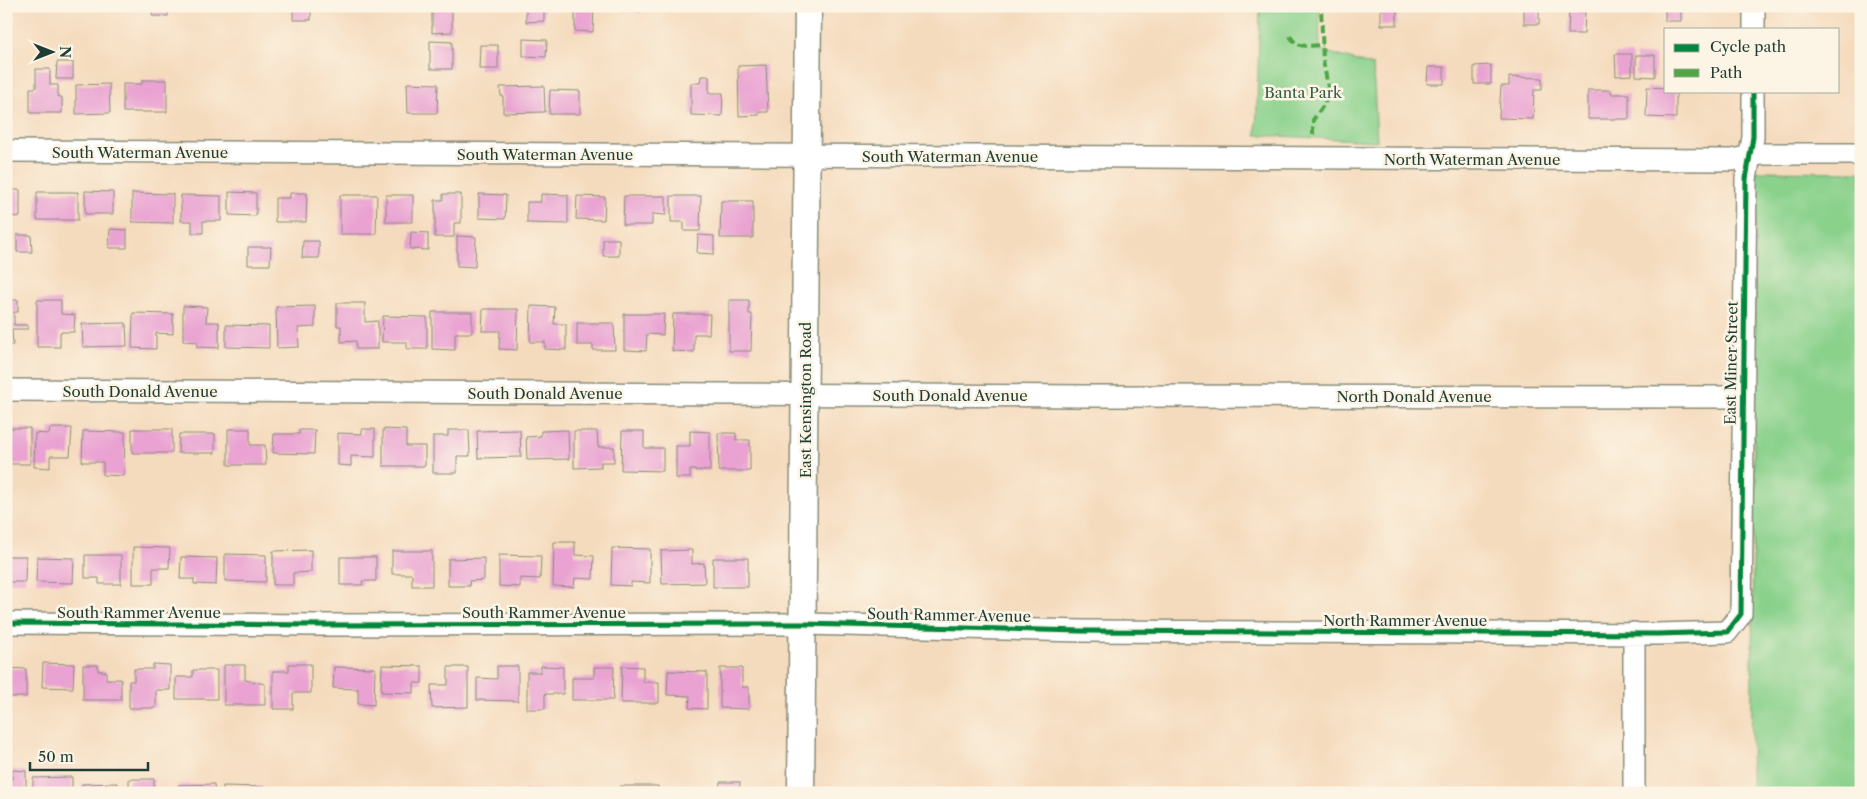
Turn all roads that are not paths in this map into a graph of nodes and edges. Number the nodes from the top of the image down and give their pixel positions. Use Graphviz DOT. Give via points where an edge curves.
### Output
graph roads {
  1 [pos="808,6"];
  2 [pos="1754,6"];
  3 [pos="1754,28"];
  4 [pos="1753,92"];
  5 [pos="6,151"];
  6 [pos="1861,154"];
  7 [pos="807,156"];
  8 [pos="1749,156"];
  9 [pos="1083,157"];
  10 [pos="6,390"];
  11 [pos="804,394"];
  12 [pos="1084,396"];
  13 [pos="1743,397"];
  14 [pos="6,623"];
  15 [pos="804,624"];
  16 [pos="1082,631"];
  17 [pos="1727,632"];
  18 [pos="1634,633"];
  19 [pos="802,793"];
  20 [pos="1634,793"];
  1 -- 7 [label="main road, East Kensington Road"];
  2 -- 3 [label="street"];
  4 -- 8 [label="street, East Miner Street" via="1753,137"];
  5 -- 7 [label="street, South Waterman Avenue"];
  6 -- 8 [label="street, North Waterman Avenue"];
  7 -- 9 [label="street, South Waterman Avenue"];
  7 -- 11 [label="main road, East Kensington Road"];
  8 -- 9 [label="street, North Waterman Avenue" via="1732,160"];
  8 -- 13 [label="street, East Miner Street"];
  10 -- 11 [label="street, South Donald Avenue"];
  11 -- 12 [label="street, South Donald Avenue"];
  11 -- 15 [label="main road, East Kensington Road"];
  12 -- 13 [label="street, North Donald Avenue"];
  13 -- 17 [label="street, East Miner Street" via="1741,614"];
  14 -- 15 [label="street, South Rammer Avenue"];
  15 -- 16 [label="street, South Rammer Avenue"];
  15 -- 19 [label="main road, East Kensington Road"];
  16 -- 18 [label="street, North Rammer Avenue"];
  17 -- 18 [label="street, North Rammer Avenue"];
  18 -- 20 [label="street"];
}
